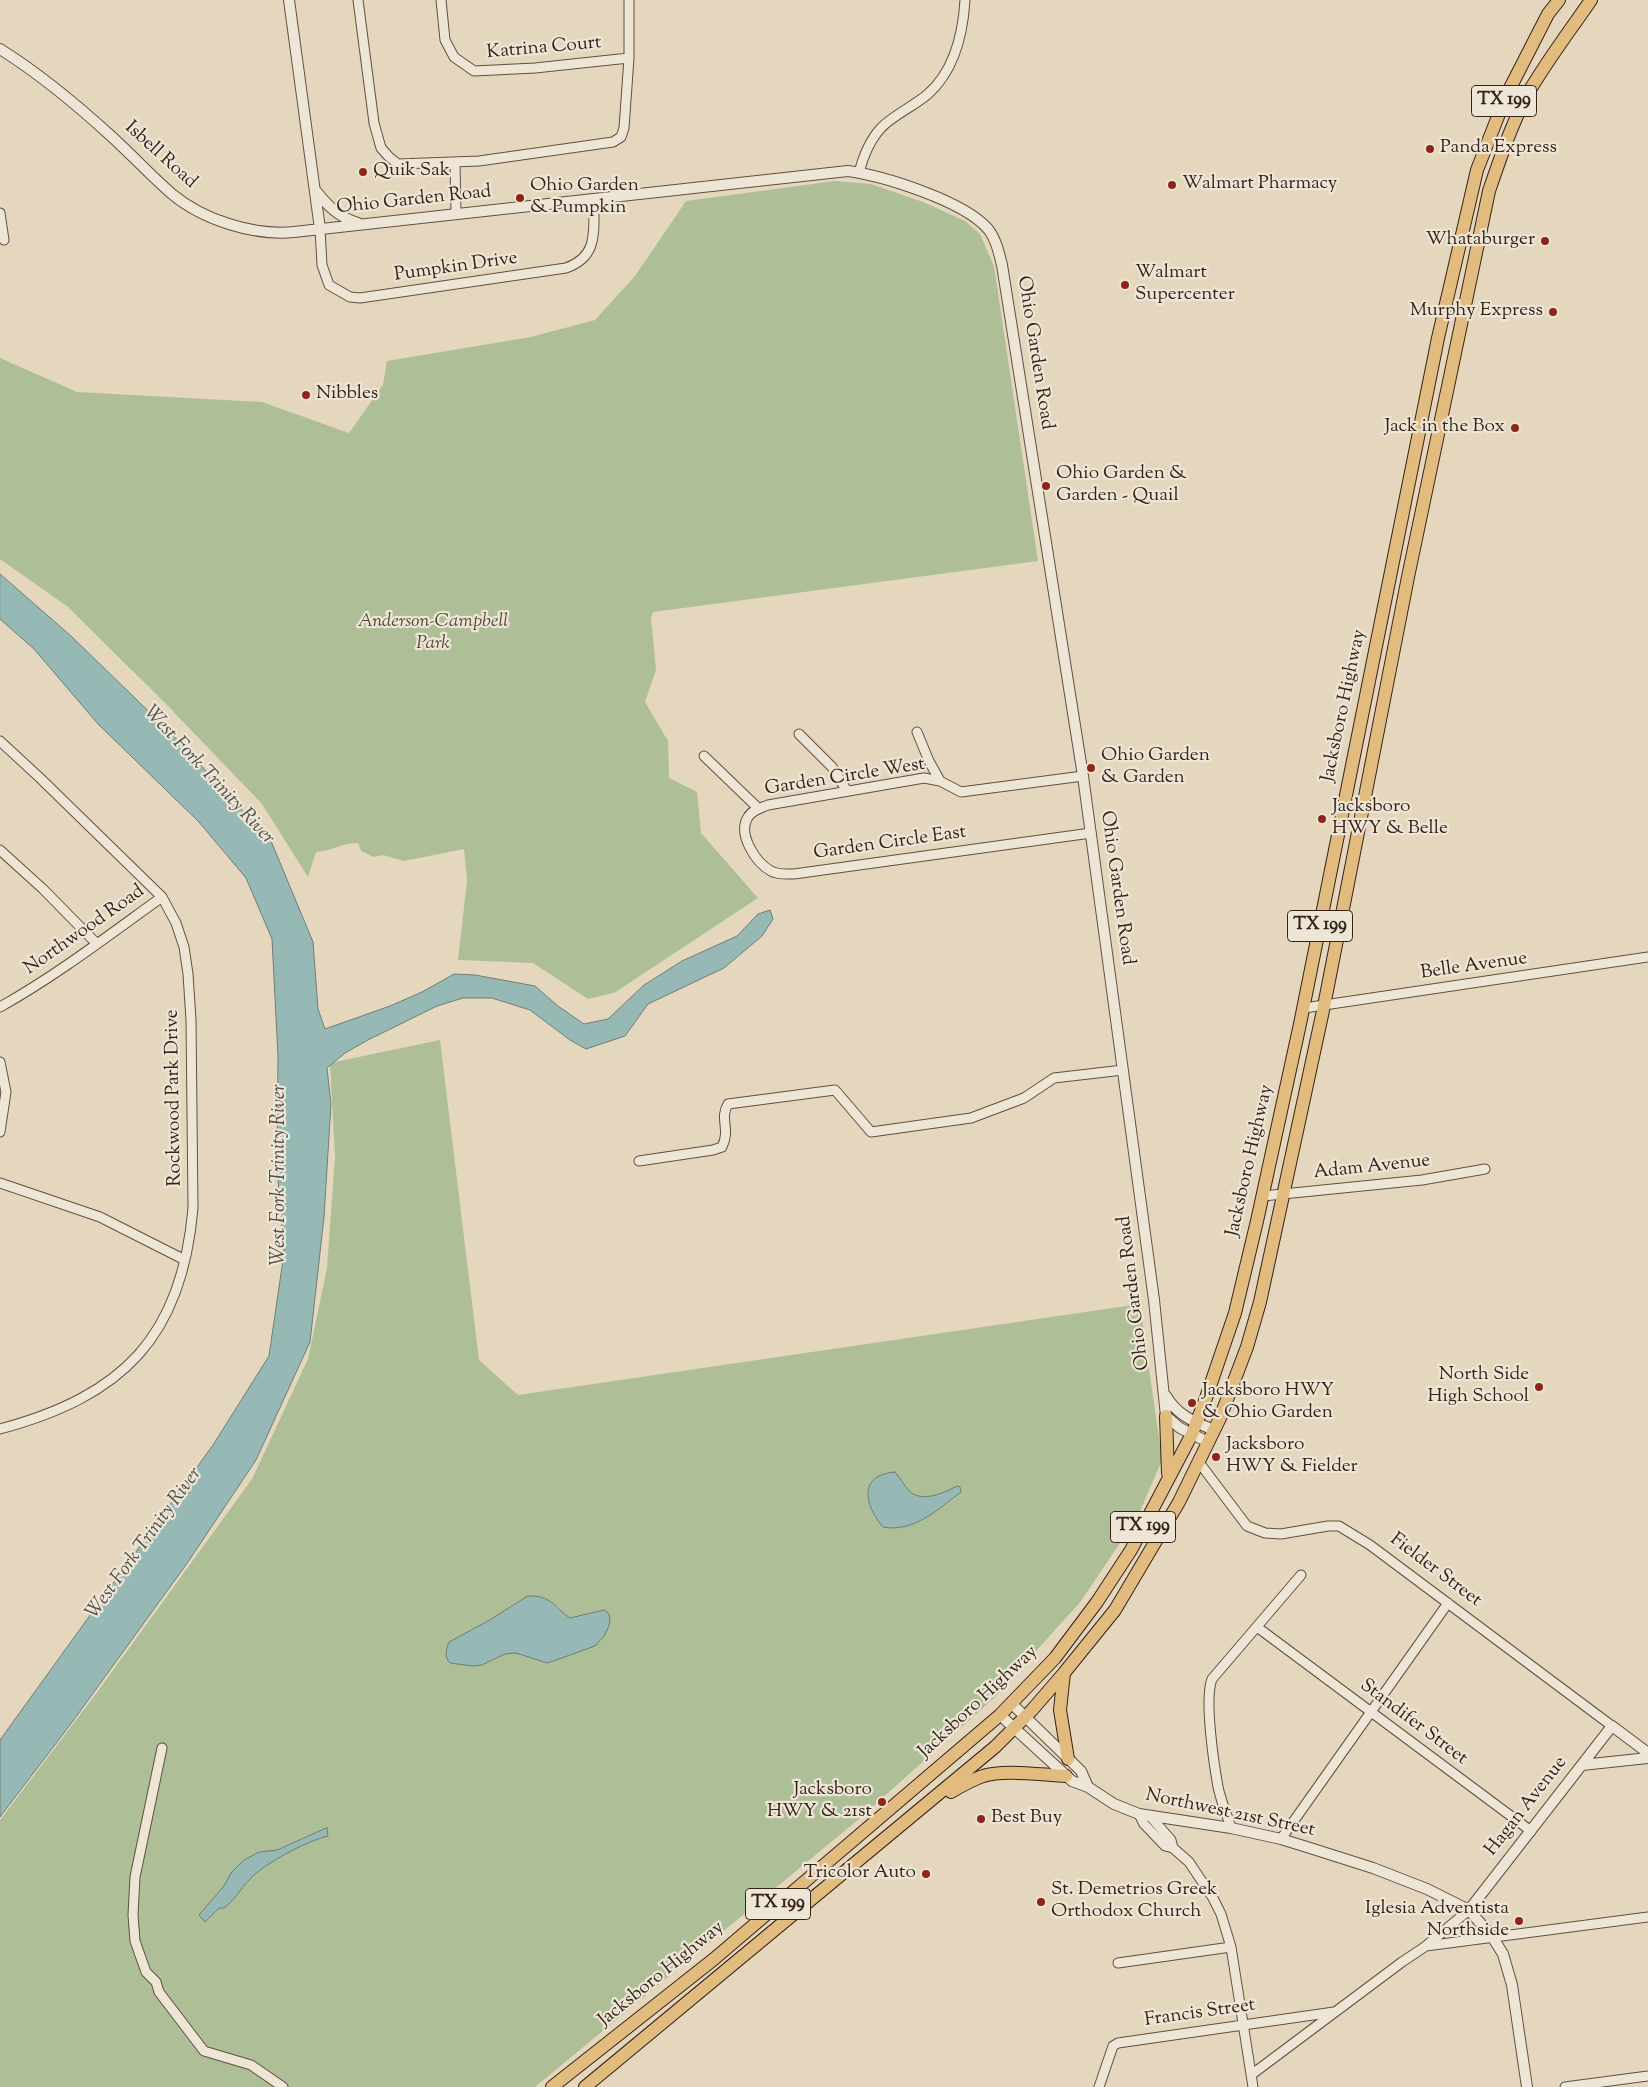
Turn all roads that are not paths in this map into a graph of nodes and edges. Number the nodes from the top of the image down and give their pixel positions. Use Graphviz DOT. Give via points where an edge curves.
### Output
graph roads {
  1 [pos="289,0"];
  2 [pos="358,0"];
  3 [pos="441,0"];
  4 [pos="629,0"];
  5 [pos="964,0"];
  6 [pos="1558,0"];
  7 [pos="1591,0"];
  8 [pos="1530,47"];
  9 [pos="0,49"];
  10 [pos="629,58"];
  11 [pos="1547,62"];
  12 [pos="455,162"];
  13 [pos="860,173"];
  14 [pos="315,190"];
  15 [pos="594,199"];
  16 [pos="0,213"];
  17 [pos="456,214"];
  18 [pos="364,224"];
  19 [pos="320,230"];
  20 [pos="4,240"];
  21 [pos="1435,352"];
  22 [pos="1454,357"];
  23 [pos="917,732"];
  24 [pos="799,734"];
  25 [pos="0,741"];
  26 [pos="704,756"];
  27 [pos="1353,761"];
  28 [pos="1370,766"];
  29 [pos="1083,776"];
  30 [pos="940,781"];
  31 [pos="847,791"];
  32 [pos="758,809"];
  33 [pos="1091,833"];
  34 [pos="0,850"];
  35 [pos="162,897"];
  36 [pos="97,944"];
  37 [pos="1648,957"];
  38 [pos="1324,1006"];
  39 [pos="0,1007"];
  40 [pos="1304,1008"];
  41 [pos="0,1062"];
  42 [pos="1123,1070"];
  43 [pos="0,1132"];
  44 [pos="639,1161"];
  45 [pos="1485,1169"];
  46 [pos="0,1183"];
  47 [pos="1282,1194"];
  48 [pos="1263,1196"];
  49 [pos="185,1260"];
  50 [pos="1164,1393"];
  51 [pos="1166,1416"];
  52 [pos="1194,1428"];
  53 [pos="0,1429"];
  54 [pos="1211,1436"];
  55 [pos="1198,1461"];
  56 [pos="1168,1480"];
  57 [pos="1301,1575"];
  58 [pos="1448,1603"];
  59 [pos="1257,1626"];
  60 [pos="1064,1673"];
  61 [pos="1011,1703"];
  62 [pos="1371,1712"];
  63 [pos="1000,1715"];
  64 [pos="1025,1717"];
  65 [pos="1612,1726"];
  66 [pos="1015,1728"];
  67 [pos="162,1748"];
  68 [pos="1648,1753"];
  69 [pos="1648,1758"];
  70 [pos="1068,1759"];
  71 [pos="1582,1765"];
  72 [pos="1066,1776"];
  73 [pos="1088,1787"];
  74 [pos="1139,1814"];
  75 [pos="913,1816"];
  76 [pos="1150,1816"];
  77 [pos="1230,1828"];
  78 [pos="1531,1831"];
  79 [pos="1281,1839"];
  80 [pos="1174,1848"];
  81 [pos="1469,1910"];
  82 [pos="1648,1917"];
  83 [pos="1493,1938"];
  84 [pos="1426,1946"];
  85 [pos="1231,1947"];
  86 [pos="1118,1963"];
  87 [pos="698,1972"];
  88 [pos="708,1986"];
  89 [pos="1335,2011"];
  90 [pos="1243,2024"];
  91 [pos="1251,2075"];
  92 [pos="1648,2076"];
  93 [pos="283,2087"];
  94 [pos="552,2087"];
  95 [pos="585,2087"];
  96 [pos="1099,2087"];
  97 [pos="1253,2087"];
  98 [pos="1527,2087"];
  99 [pos="1565,2087"];
  1 -- 14 [label="street, Ohio Garden Road"];
  2 -- 12 [label="street" via="374,124 381,148 398,164"];
  3 -- 10 [label="street, Katrina Court" via="444,40 454,57 474,71"];
  4 -- 10 [label="street"];
  5 -- 13 [label="street" via="958,44 944,75 929,93 881,127 864,156"];
  6 -- 8 [label="main road, Jacksboro Highway / TX 199"];
  7 -- 11 [label="main road, Jacksboro Highway / TX 199"];
  8 -- 11 [label="main road"];
  8 -- 21 [label="main road, Jacksboro Highway / TX 199" via="1477,170"];
  9 -- 19 [label="street, Isbell Road" via="76,104 174,195 208,216 256,231"];
  10 -- 12 [label="street" via="624,128 621,137 613,142"];
  11 -- 22 [label="main road, Jacksboro Highway / TX 199" via="1527,96 1489,191"];
  12 -- 17 [label="street"];
  13 -- 15 [label="street, Ohio Garden Road" via="836,172"];
  13 -- 29 [label="street, Ohio Garden Road" via="890,179 966,211 989,230 997,246"];
  14 -- 18 [label="street" via="332,211"];
  14 -- 19 [label="street, Ohio Garden Road"];
  15 -- 17 [label="street, Ohio Garden Road"];
  15 -- 19 [label="street, Pumpkin Drive" via="593,236 589,251 576,264 486,281 360,298 350,297 329,285 322,265"];
  16 -- 20 [label="street"];
  17 -- 18 [label="street, Ohio Garden Road"];
  18 -- 19 [label="street, Ohio Garden Road"];
  21 -- 22 [label="main road"];
  21 -- 27 [label="main road, Jacksboro Highway / TX 199"];
  22 -- 28 [label="main road, Jacksboro Highway / TX 199"];
  23 -- 30 [label="street"];
  24 -- 31 [label="street" via="832,768"];
  25 -- 35 [label="street, Rockwood Park Drive"];
  26 -- 32 [label="street"];
  27 -- 28 [label="main road"];
  27 -- 40 [label="main road, Jacksboro Highway / TX 199"];
  28 -- 38 [label="main road, Jacksboro Highway / TX 199"];
  29 -- 30 [label="street, Garden Circle West" via="961,792"];
  29 -- 33 [label="street, Ohio Garden Road"];
  30 -- 31 [label="street, Garden Circle West" via="924,778"];
  31 -- 32 [label="street, Garden Circle West"];
  32 -- 33 [label="street, Garden Circle East" via="747,818 746,839 759,862 779,874"];
  33 -- 42 [label="street, Ohio Garden Road"];
  34 -- 36 [label="street"];
  35 -- 36 [label="street, Northwood Road"];
  35 -- 49 [label="street, Rockwood Park Drive" via="184,947 191,1020 193,1208"];
  36 -- 39 [label="street, Northwood Road"];
  37 -- 38 [label="street, Belle Avenue"];
  38 -- 40 [label="street, Belle Avenue"];
  38 -- 47 [label="main road, Jacksboro Highway / TX 199"];
  40 -- 48 [label="main road, Jacksboro Highway / TX 199"];
  41 -- 43 [label="street" via="6,1092"];
  42 -- 44 [label="street" via="1054,1078 1024,1098 971,1118 871,1132 835,1090 728,1104 724,1110 727,1137 722,1147"];
  42 -- 50 [label="street, Ohio Garden Road"];
  45 -- 47 [label="street, Adam Avenue" via="1422,1180"];
  46 -- 49 [label="street" via="100,1217"];
  47 -- 48 [label="street, Adam Avenue"];
  47 -- 54 [label="main road, Jacksboro Highway / TX 199" via="1260,1302 1247,1347"];
  48 -- 52 [label="main road, Jacksboro Highway / TX 199" via="1235,1313"];
  49 -- 53 [label="street, Rockwood Park Drive" via="163,1323 127,1368 70,1406"];
  50 -- 51 [label="street, Ohio Garden Road"];
  50 -- 52 [label="street, Ohio Garden Road"];
  51 -- 52 [label="street, Ohio Garden Road" via="1180,1428"];
  51 -- 56 [label="main road"];
  52 -- 54 [label="street, Ohio Garden Road"];
  52 -- 56 [label="main road, Jacksboro Highway / TX 199"];
  54 -- 55 [label="main road, Jacksboro Highway / TX 199"];
  55 -- 58 [label="street, Fielder Street" via="1247,1526 1265,1533 1281,1534 1339,1526"];
  55 -- 60 [label="main road, Jacksboro Highway / TX 199" via="1180,1502 1114,1610"];
  56 -- 61 [label="main road, Jacksboro Highway / TX 199" via="1131,1550 1097,1602 1055,1658"];
  57 -- 59 [label="street"];
  58 -- 62 [label="street"];
  58 -- 65 [label="street, Fielder Street"];
  59 -- 62 [label="street, Standifer Street"];
  59 -- 77 [label="street" via="1212,1679 1209,1687 1218,1788"];
  60 -- 64 [label="main road, Jacksboro Highway / TX 199"];
  60 -- 70 [label="main road" via="1060,1710"];
  61 -- 63 [label="main road, Jacksboro Highway / TX 199"];
  61 -- 64 [label="street, Northwest 21st Street"];
  62 -- 78 [label="street, Standifer Street"];
  62 -- 79 [label="street"];
  63 -- 66 [label="street, Northwest 21st Street"];
  63 -- 87 [label="main road, Jacksboro Highway / TX 199"];
  64 -- 66 [label="main road, Jacksboro Highway / TX 199"];
  64 -- 70 [label="street, Northwest 21st Street"];
  65 -- 68 [label="street, Fielder Street"];
  65 -- 71 [label="street, Hagan Avenue"];
  66 -- 72 [label="street, Northwest 21st Street"];
  66 -- 75 [label="main road, Jacksboro Highway / TX 199"];
  67 -- 93 [label="street" via="135,1877 135,1941 146,1972 204,2051 251,2064"];
  69 -- 71 [label="street"];
  70 -- 73 [label="street, Northwest 21st Street" via="1081,1771"];
  71 -- 78 [label="street, Hagan Avenue"];
  72 -- 73 [label="street, Northwest 21st Street"];
  72 -- 75 [label="main road" via="1019,1773 983,1776"];
  73 -- 74 [label="street, Northwest 21st Street" via="1114,1804"];
  74 -- 76 [label="street, Northwest 21st Street"];
  74 -- 80 [label="street" via="1165,1846"];
  75 -- 88 [label="main road, Jacksboro Highway / TX 199"];
  76 -- 77 [label="street, Northwest 21st Street"];
  76 -- 80 [label="street"];
  77 -- 79 [label="street, Northwest 21st Street"];
  78 -- 81 [label="street, Hagan Avenue"];
  79 -- 81 [label="street, Northwest 21st Street" via="1373,1868"];
  80 -- 85 [label="street" via="1197,1872 1213,1898"];
  81 -- 83 [label="street, Northwest 21st Street"];
  81 -- 84 [label="street"];
  82 -- 83 [label="street"];
  83 -- 84 [label="street"];
  83 -- 98 [label="street, Northwest 21st Street" via="1503,1954 1512,1985"];
  84 -- 89 [label="street"];
  85 -- 86 [label="street"];
  85 -- 90 [label="street"];
  87 -- 88 [label="main road"];
  87 -- 94 [label="main road, Jacksboro Highway / TX 199"];
  88 -- 95 [label="main road, Jacksboro Highway / TX 199"];
  89 -- 90 [label="street, Francis Street"];
  89 -- 91 [label="street"];
  90 -- 91 [label="street"];
  90 -- 96 [label="street, Francis Street" via="1118,2043 1113,2046"];
  91 -- 97 [label="street"];
  92 -- 99 [label="street"];
}
